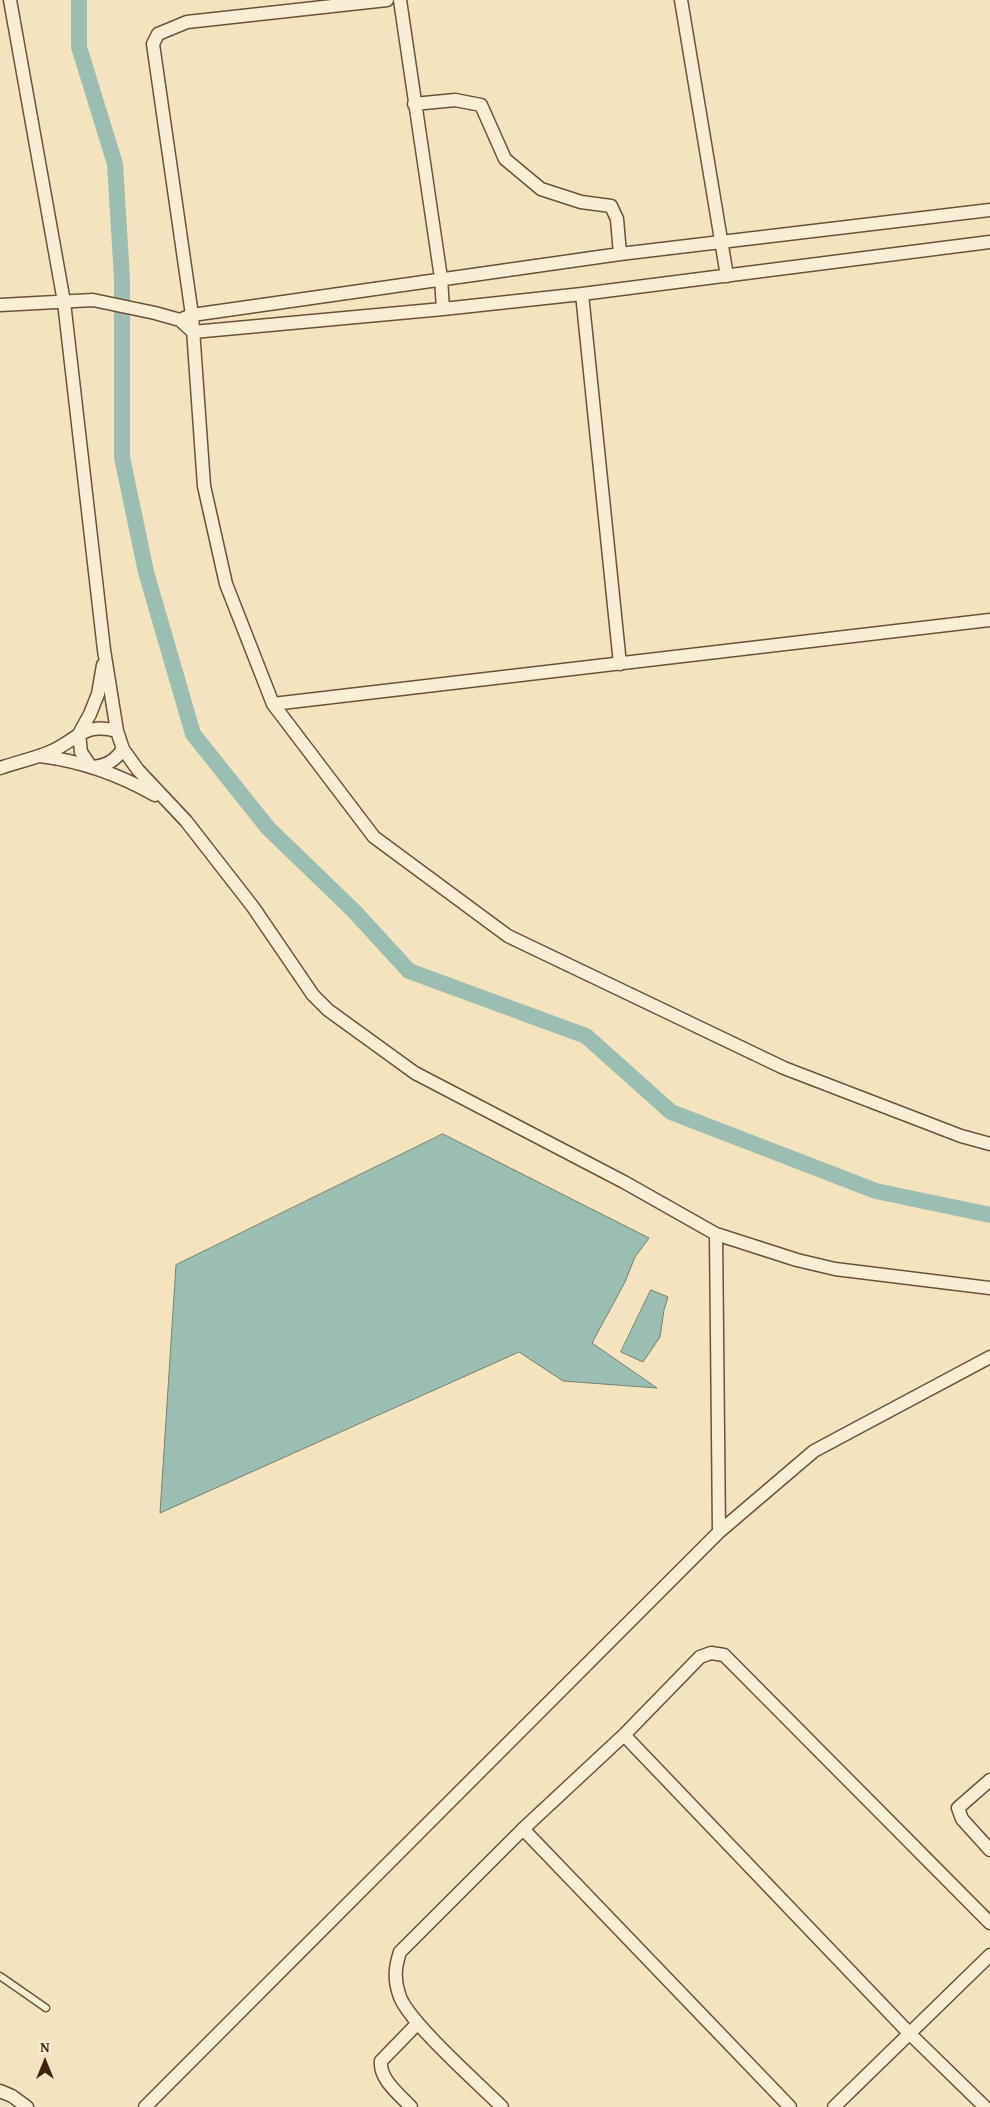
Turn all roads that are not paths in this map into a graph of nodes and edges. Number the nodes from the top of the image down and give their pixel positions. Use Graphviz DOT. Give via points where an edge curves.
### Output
graph roads {
  1 [pos="10,0"];
  2 [pos="387,0"];
  3 [pos="400,0"];
  4 [pos="681,0"];
  5 [pos="414,104"];
  6 [pos="990,210"];
  7 [pos="723,242"];
  8 [pos="990,242"];
  9 [pos="620,254"];
  10 [pos="727,276"];
  11 [pos="441,278"];
  12 [pos="582,294"];
  13 [pos="64,302"];
  14 [pos="0,305"];
  15 [pos="443,309"];
  16 [pos="186,318"];
  17 [pos="193,332"];
  18 [pos="990,620"];
  19 [pos="104,650"];
  20 [pos="620,664"];
  21 [pos="273,704"];
  22 [pos="117,731"];
  23 [pos="79,734"];
  24 [pos="123,749"];
  25 [pos="40,756"];
  26 [pos="92,767"];
  27 [pos="0,768"];
  28 [pos="166,801"];
  29 [pos="990,1144"];
  30 [pos="716,1234"];
  31 [pos="990,1288"];
  32 [pos="990,1357"];
  33 [pos="718,1532"];
  34 [pos="624,1735"];
  35 [pos="990,1780"];
  36 [pos="523,1829"];
  37 [pos="990,1850"];
  38 [pos="990,1923"];
  39 [pos="990,1955"];
  40 [pos="0,1976"];
  41 [pos="46,2008"];
  42 [pos="418,2023"];
  43 [pos="908,2033"];
  44 [pos="0,2091"];
  45 [pos="27,2107"];
  46 [pos="145,2107"];
  47 [pos="411,2107"];
  48 [pos="502,2107"];
  49 [pos="790,2107"];
  50 [pos="834,2107"];
  51 [pos="985,2107"];
  1 -- 13 [label="street"];
  2 -- 16 [label="street" via="187,22 158,34 153,44"];
  3 -- 5 [label="street"];
  4 -- 7 [label="street"];
  5 -- 9 [label="street" via="455,100 480,105 505,159 541,189 581,202 611,206 617,219"];
  5 -- 11 [label="street"];
  6 -- 7 [label="street"];
  7 -- 9 [label="street"];
  7 -- 10 [label="street"];
  8 -- 10 [label="street"];
  9 -- 11 [label="street"];
  10 -- 12 [label="street"];
  11 -- 15 [label="street"];
  11 -- 16 [label="street"];
  12 -- 15 [label="street"];
  12 -- 20 [label="street"];
  13 -- 14 [label="street"];
  13 -- 16 [label="street" via="93,300"];
  13 -- 19 [label="street"];
  15 -- 17 [label="street"];
  16 -- 17 [label="street"];
  17 -- 21 [label="street" via="204,486 226,584"];
  18 -- 20 [label="street"];
  19 -- 22 [label="street"];
  19 -- 23 [label="street" via="98,694"];
  20 -- 21 [label="street"];
  21 -- 29 [label="street" via="374,837 508,936 784,1068 961,1136"];
  22 -- 23 [label="street" via="94,729"];
  22 -- 24 [label="street"];
  23 -- 25 [label="street"];
  23 -- 26 [label="street" via="81,752"];
  24 -- 26 [label="street" via="119,756 106,764"];
  24 -- 28 [label="street"];
  25 -- 26 [label="street"];
  25 -- 27 [label="street"];
  26 -- 28 [label="street"];
  28 -- 30 [label="street" via="186,821 253,907 313,995 328,1010 415,1073 615,1177"];
  30 -- 31 [label="street" via="797,1260 835,1268"];
  30 -- 33 [label="street"];
  32 -- 33 [label="street" via="814,1451"];
  33 -- 46 [label="street"];
  34 -- 36 [label="street"];
  34 -- 38 [label="street" via="700,1657 712,1653 724,1655"];
  34 -- 43 [label="street"];
  35 -- 37 [label="street" via="958,1808 962,1819"];
  36 -- 42 [label="street" via="400,1952 395,1969 399,1996"];
  36 -- 49 [label="street"];
  39 -- 43 [label="street"];
  40 -- 41 [label="lane"];
  42 -- 47 [label="street" via="381,2061 380,2068 382,2075"];
  42 -- 48 [label="street"];
  43 -- 50 [label="street"];
  43 -- 51 [label="street"];
  44 -- 45 [label="street"];
}
